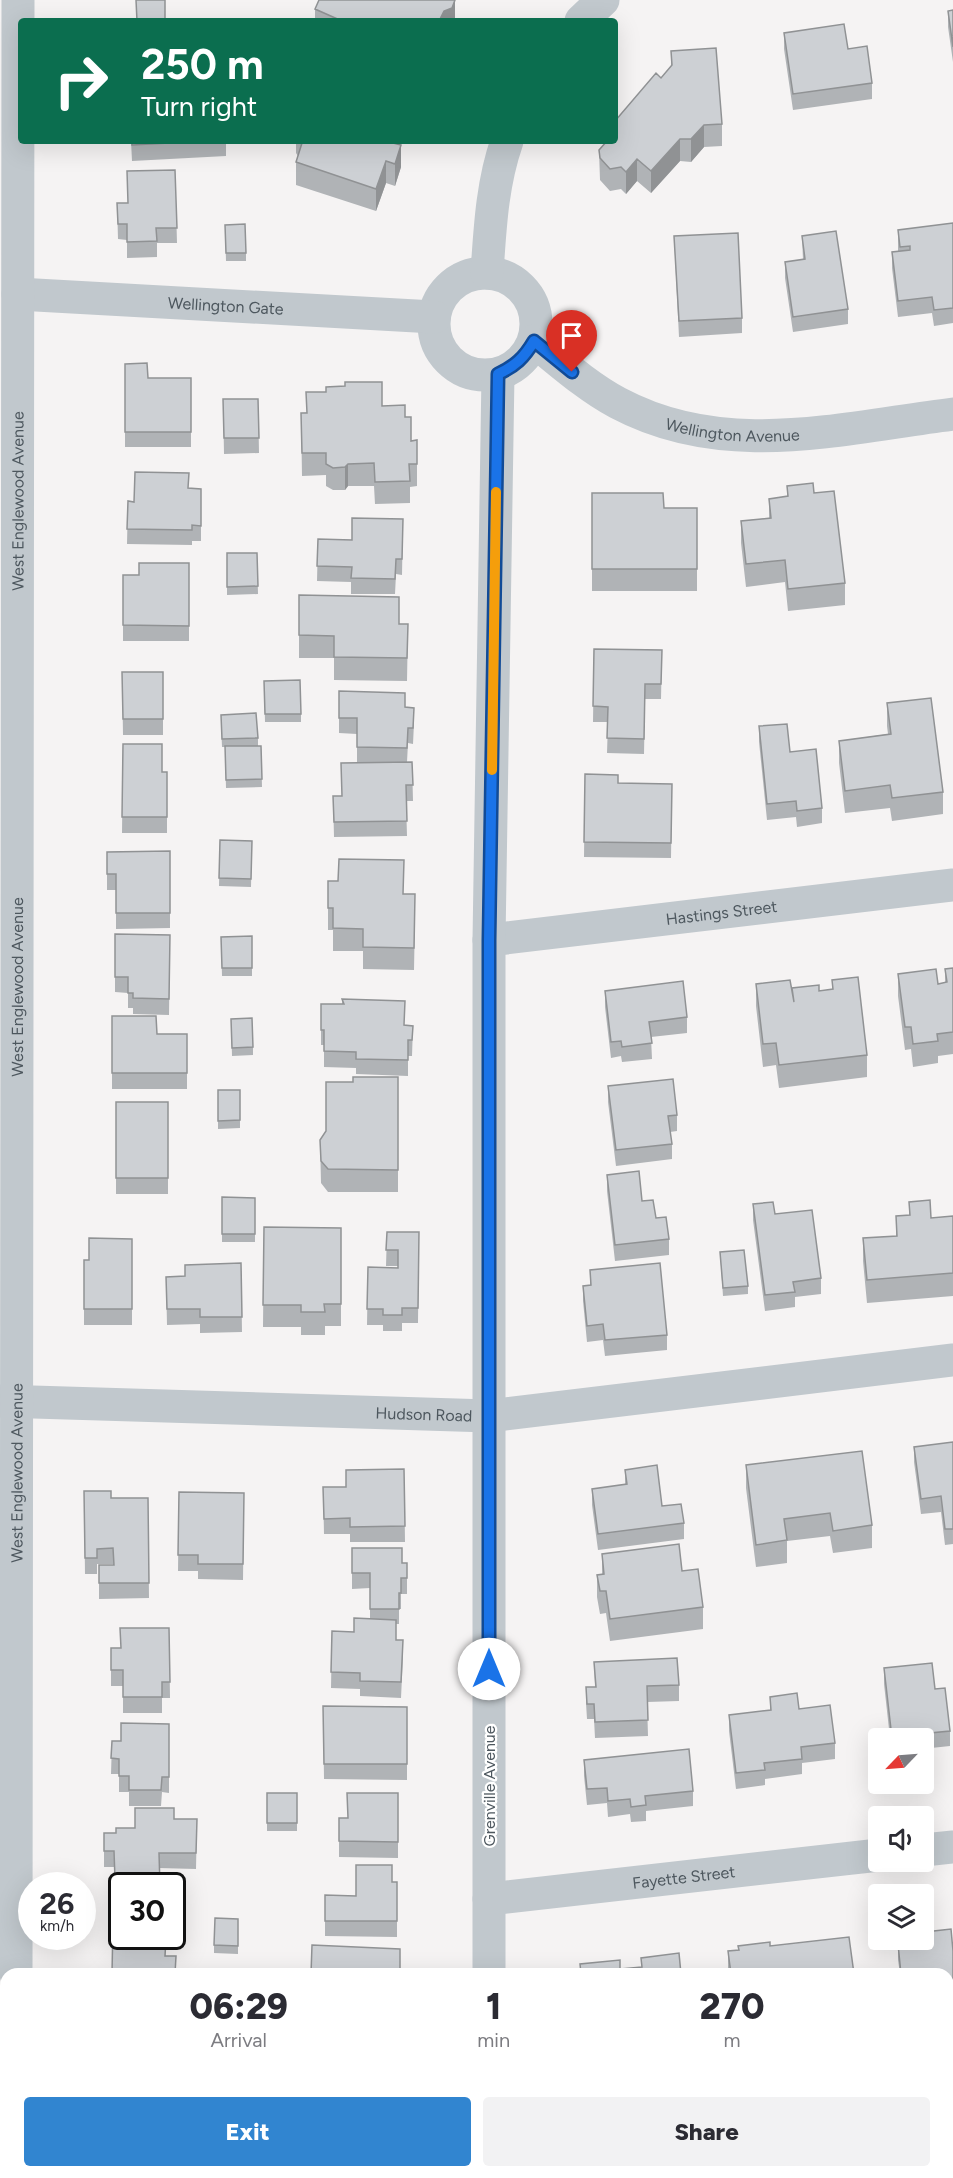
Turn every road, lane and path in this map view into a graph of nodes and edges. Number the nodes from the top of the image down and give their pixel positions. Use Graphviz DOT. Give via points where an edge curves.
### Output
graph roads {
  1 [pos="18,0"];
  2 [pos="603,0"];
  3 [pos="584,18"];
  4 [pos="506,144"];
  5 [pos="9,165"];
  6 [pos="488,273"];
  7 [pos="18,294"];
  8 [pos="434,317"];
  9 [pos="534,341"];
  10 [pos="498,374"];
  11 [pos="953,414"];
  12 [pos="953,885"];
  13 [pos="489,940"];
  14 [pos="953,1360"];
  15 [pos="8,1402"];
  16 [pos="489,1416"];
  17 [pos="953,1847"];
  18 [pos="934,1849"];
  19 [pos="868,1856"];
  20 [pos="489,1899"];
  21 [pos="16,1968"];
  22 [pos="489,1968"];
  1 -- 5 [label="street, West Englewood Avenue"];
  2 -- 3 [label="street"];
  4 -- 6 [label="street" via="491,209"];
  5 -- 7 [label="street, West Englewood Avenue"];
  6 -- 8 [label="street" via="462,277 448,288"];
  6 -- 9 [label="street" via="513,280 525,291 534,307"];
  7 -- 8 [label="street, Wellington Gate"];
  7 -- 15 [label="street, West Englewood Avenue"];
  8 -- 10 [label="street" via="435,334 451,362 465,371"];
  9 -- 10 [label="street" via="519,362"];
  9 -- 11 [label="street, Wellington Avenue" via="618,403 663,423 712,434 762,438"];
  10 -- 13 [label="street, Grenville Avenue"];
  12 -- 13 [label="street, Hastings Street"];
  13 -- 16 [label="street, Grenville Avenue"];
  14 -- 16 [label="street, Hudson Road"];
  15 -- 16 [label="street, Hudson Road"];
  15 -- 21 [label="street, West Englewood Avenue"];
  16 -- 20 [label="street, Grenville Avenue"];
  17 -- 18 [label="street"];
  19 -- 20 [label="street, Fayette Street"];
  20 -- 22 [label="street, Grenville Avenue"];
}
